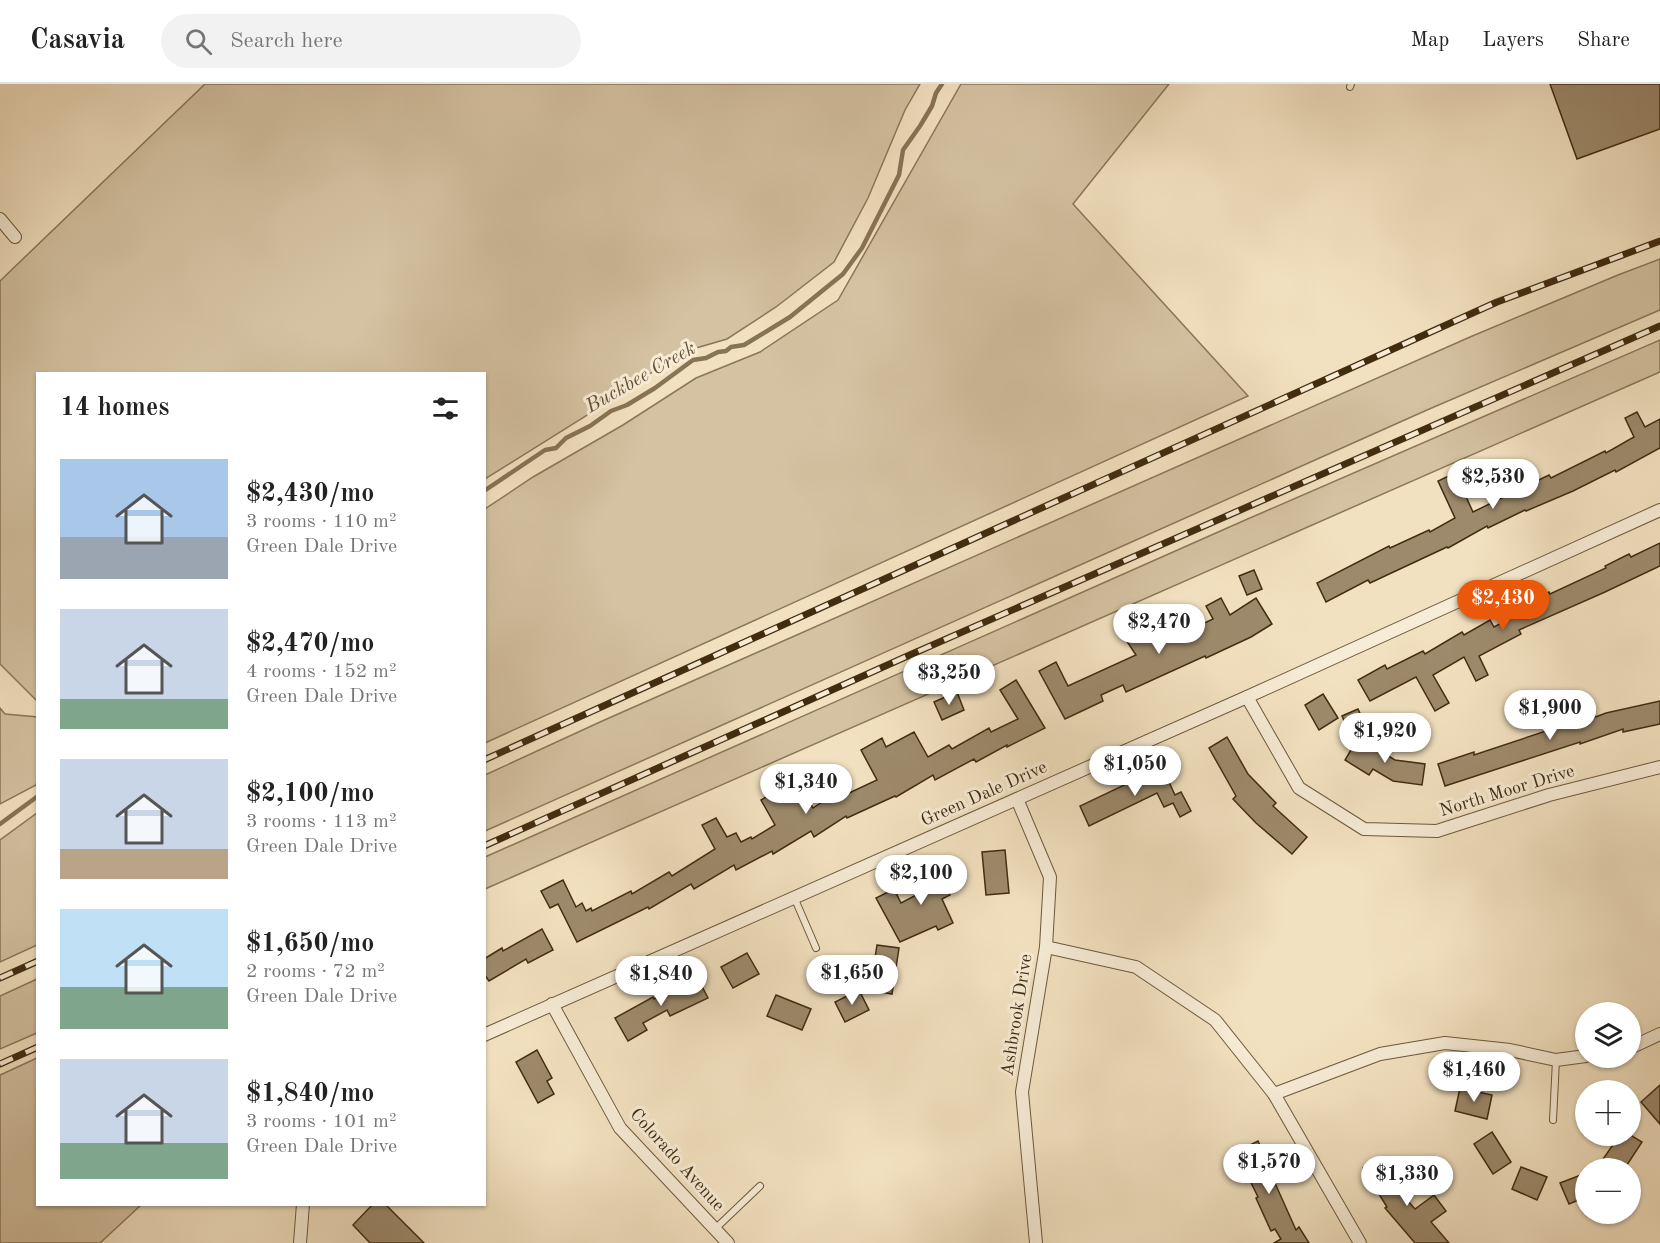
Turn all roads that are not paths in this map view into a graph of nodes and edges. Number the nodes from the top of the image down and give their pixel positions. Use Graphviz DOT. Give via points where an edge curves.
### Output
graph roads {
  1 [pos="0,219"];
  2 [pos="15,237"];
  3 [pos="1660,510"];
  4 [pos="1247,697"];
  5 [pos="1660,767"];
  6 [pos="1017,799"];
  7 [pos="794,897"];
  8 [pos="1046,947"];
  9 [pos="816,948"];
  10 [pos="552,1004"];
  11 [pos="486,1034"];
  12 [pos="1660,1034"];
  13 [pos="1641,1043"];
  14 [pos="1575,1057"];
  15 [pos="1556,1060"];
  16 [pos="1274,1094"];
  17 [pos="1553,1120"];
  18 [pos="760,1186"];
  19 [pos="303,1206"];
  20 [pos="715,1229"];
  21 [pos="300,1243"];
  22 [pos="728,1243"];
  23 [pos="1036,1243"];
  24 [pos="1360,1243"];
  1 -- 2 [label="street"];
  3 -- 4 [label="street, Green Dale Drive"];
  4 -- 5 [label="street, North Moor Drive" via="1299,788 1364,829 1437,831 1549,795"];
  4 -- 6 [label="street, Green Dale Drive"];
  6 -- 7 [label="street, Green Dale Drive"];
  6 -- 8 [label="street, Ashbrook Drive" via="1050,877"];
  7 -- 9 [label="lane"];
  7 -- 10 [label="street, Green Dale Drive"];
  8 -- 16 [label="street" via="1136,967 1215,1020"];
  8 -- 23 [label="street, Ashbrook Drive" via="1022,1092"];
  10 -- 11 [label="street, Green Dale Drive"];
  10 -- 20 [label="street, Colorado Avenue" via="620,1128"];
  12 -- 13 [label="street"];
  14 -- 15 [label="street"];
  15 -- 16 [label="street" via="1444,1043 1380,1054"];
  15 -- 17 [label="lane"];
  16 -- 24 [label="street"];
  18 -- 20 [label="lane"];
  19 -- 21 [label="street"];
  20 -- 22 [label="street, Colorado Avenue"];
}
